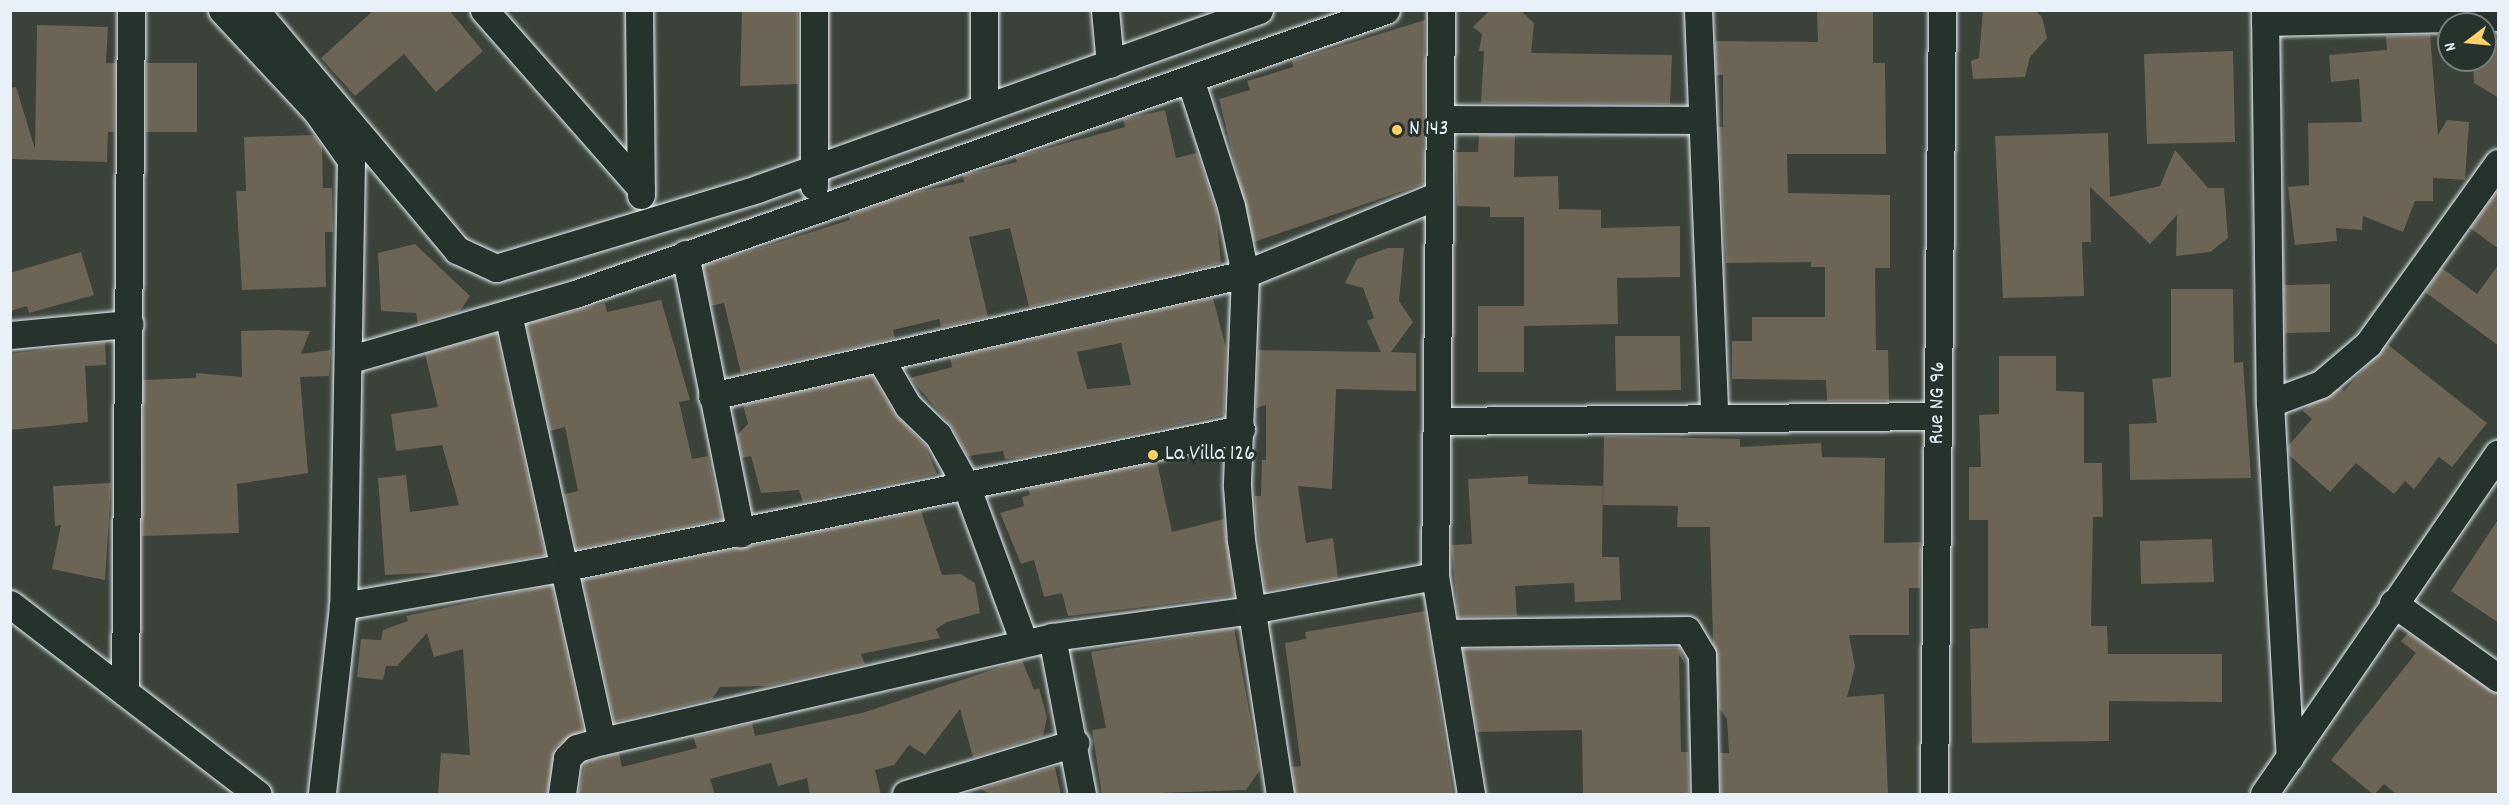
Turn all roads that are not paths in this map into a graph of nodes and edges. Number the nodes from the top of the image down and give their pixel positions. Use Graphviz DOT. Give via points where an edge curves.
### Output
graph roads {
  1 [pos="131,10"];
  2 [pos="222,10"];
  3 [pos="255,10"];
  4 [pos="484,10"];
  5 [pos="639,10"];
  6 [pos="814,10"];
  7 [pos="984,10"];
  8 [pos="1105,10"];
  9 [pos="1259,10"];
  10 [pos="1386,10"];
  11 [pos="1441,10"];
  12 [pos="1698,10"];
  13 [pos="1942,10"];
  14 [pos="2265,16"];
  15 [pos="2499,17"];
  16 [pos="1110,64"];
  17 [pos="1190,78"];
  18 [pos="984,108"];
  19 [pos="1440,119"];
  20 [pos="1702,120"];
  21 [pos="2499,163"];
  22 [pos="814,168"];
  23 [pos="641,188"];
  24 [pos="1439,195"];
  25 [pos="814,208"];
  26 [pos="641,226"];
  27 [pos="685,254"];
  28 [pos="1245,274"];
  29 [pos="508,314"];
  30 [pos="129,324"];
  31 [pos="10,335"];
  32 [pos="351,359"];
  33 [pos="881,360"];
  34 [pos="712,396"];
  35 [pos="2270,403"];
  36 [pos="1714,416"];
  37 [pos="1938,416"];
  38 [pos="1437,421"];
  39 [pos="1241,429"];
  40 [pos="2499,454"];
  41 [pos="966,485"];
  42 [pos="741,533"];
  43 [pos="566,567"];
  44 [pos="1436,576"];
  45 [pos="10,603"];
  46 [pos="2393,603"];
  47 [pos="343,606"];
  48 [pos="1251,610"];
  49 [pos="1445,633"];
  50 [pos="1052,637"];
  51 [pos="1024,643"];
  52 [pos="2499,678"];
  53 [pos="125,692"];
  54 [pos="602,741"];
  55 [pos="1075,743"];
  56 [pos="2290,757"];
  57 [pos="258,795"];
  58 [pos="322,795"];
  59 [pos="562,795"];
  60 [pos="906,795"];
  61 [pos="1082,795"];
  62 [pos="1280,795"];
  63 [pos="1471,795"];
  64 [pos="1705,795"];
  65 [pos="1934,795"];
  66 [pos="2264,795"];
  1 -- 30 [label="street"];
  2 -- 32 [label="street" via="317,112 348,154"];
  3 -- 26 [label="street" via="457,250 496,268"];
  4 -- 23 [label="street"];
  5 -- 23 [label="street"];
  6 -- 22 [label="street"];
  7 -- 18 [label="street"];
  8 -- 16 [label="street"];
  9 -- 16 [label="street"];
  10 -- 17 [label="street"];
  11 -- 19 [label="street"];
  12 -- 20 [label="street"];
  13 -- 37 [label="street, Rue NG 96"];
  14 -- 15 [label="street"];
  14 -- 35 [label="street"];
  16 -- 18 [label="street"];
  17 -- 25 [label="street"];
  17 -- 28 [label="street" via="1231,206"];
  18 -- 22 [label="street"];
  19 -- 20 [label="street"];
  19 -- 24 [label="street"];
  20 -- 36 [label="street"];
  21 -- 35 [label="street" via="2368,344 2321,384"];
  22 -- 25 [label="street"];
  22 -- 26 [label="street"];
  23 -- 26 [label="street"];
  24 -- 28 [label="street"];
  24 -- 38 [label="street"];
  25 -- 27 [label="street"];
  27 -- 29 [label="street"];
  27 -- 34 [label="street"];
  28 -- 33 [label="street"];
  28 -- 39 [label="street"];
  29 -- 32 [label="street"];
  29 -- 43 [label="street"];
  30 -- 31 [label="street"];
  30 -- 53 [label="street"];
  32 -- 47 [label="street"];
  33 -- 34 [label="street"];
  33 -- 41 [label="street" via="908,406 938,435"];
  34 -- 42 [label="street"];
  35 -- 56 [label="street"];
  36 -- 37 [label="street"];
  36 -- 38 [label="street"];
  37 -- 65 [label="street, Rue NG 96"];
  38 -- 44 [label="street"];
  39 -- 41 [label="street"];
  39 -- 48 [label="street" via="1237,486"];
  40 -- 46 [label="street"];
  41 -- 42 [label="street"];
  41 -- 51 [label="street"];
  42 -- 43 [label="street"];
  43 -- 47 [label="street"];
  43 -- 54 [label="street"];
  44 -- 48 [label="street"];
  44 -- 49 [label="street"];
  45 -- 53 [label="street"];
  46 -- 52 [label="street"];
  46 -- 56 [label="street"];
  47 -- 58 [label="street"];
  48 -- 50 [label="street"];
  48 -- 62 [label="street"];
  49 -- 63 [label="street"];
  49 -- 64 [label="street" via="1687,630 1702,655"];
  50 -- 51 [label="street"];
  50 -- 55 [label="street"];
  51 -- 54 [label="street"];
  53 -- 57 [label="street"];
  54 -- 59 [label="street" via="577,748 567,758"];
  55 -- 60 [label="street"];
  55 -- 61 [label="street"];
  56 -- 66 [label="street"];
}
